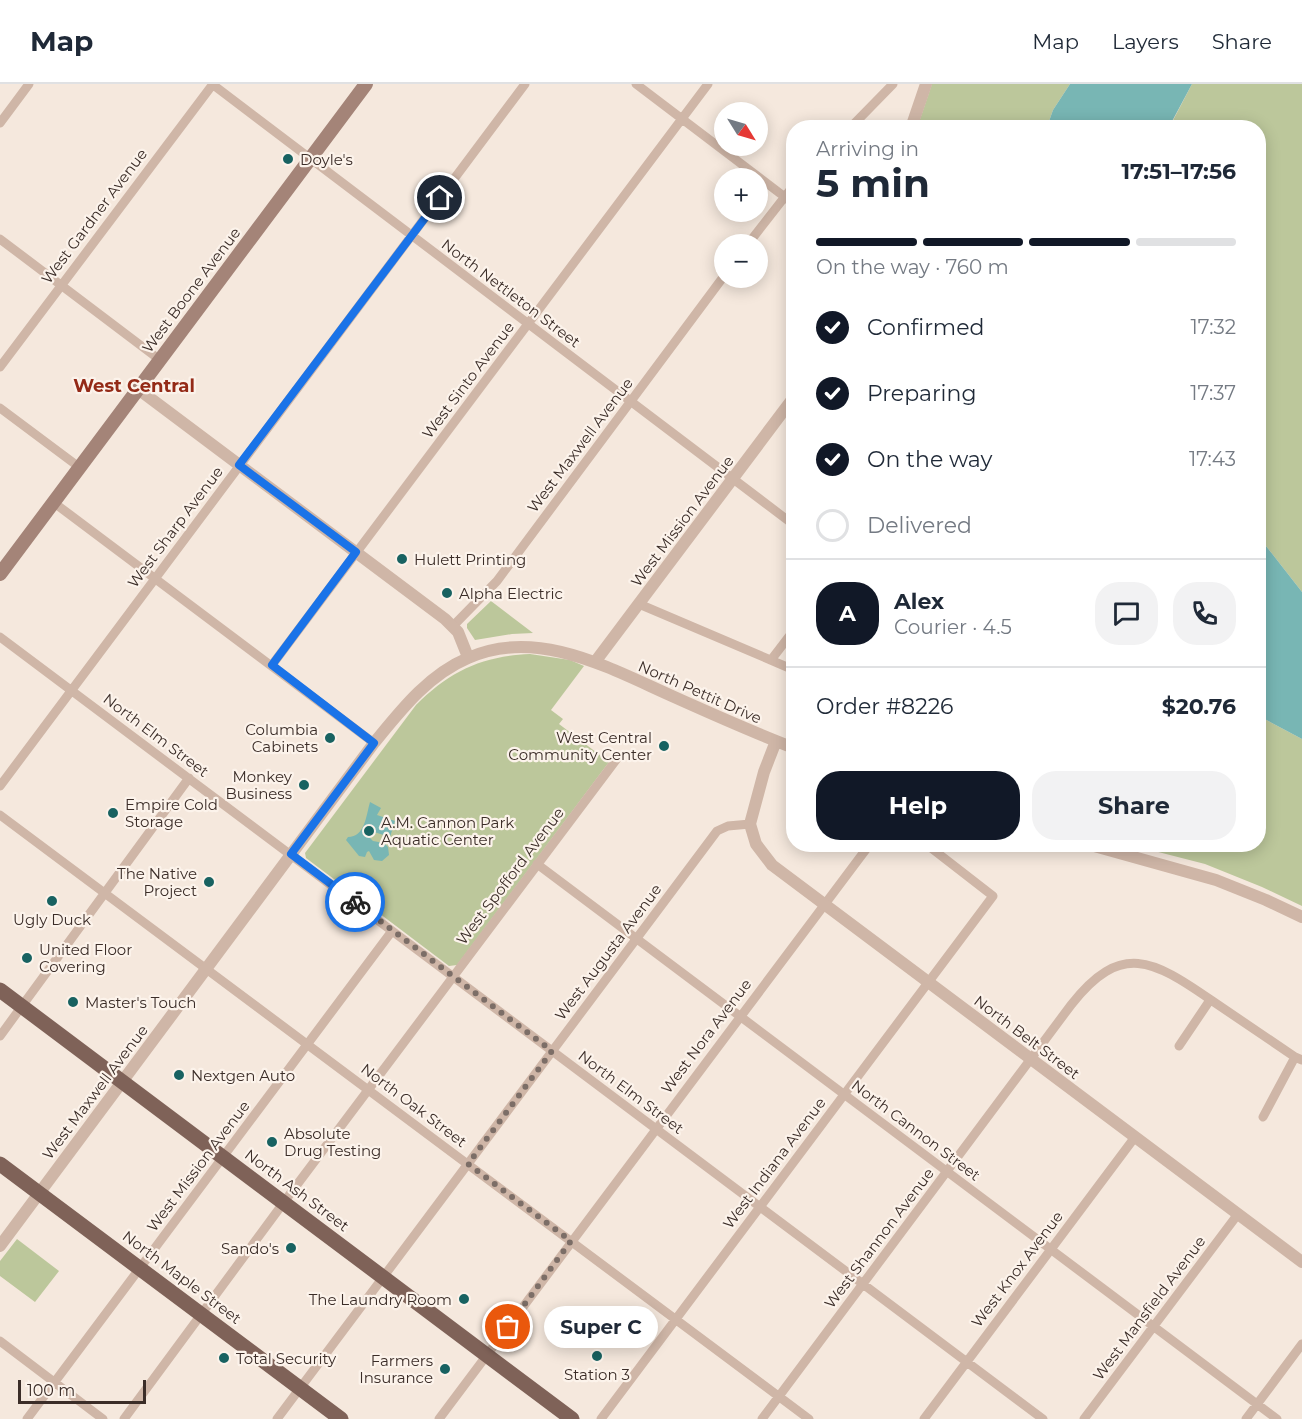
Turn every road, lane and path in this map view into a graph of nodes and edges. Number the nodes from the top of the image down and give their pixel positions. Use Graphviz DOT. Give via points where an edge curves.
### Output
graph roads {
  1 [pos="29,84"];
  2 [pos="212,84"];
  3 [pos="366,84"];
  4 [pos="525,84"];
  5 [pos="636,84"];
  6 [pos="708,84"];
  7 [pos="893,84"];
  8 [pos="927,84"];
  9 [pos="682,118"];
  10 [pos="858,120"];
  11 [pos="914,120"];
  12 [pos="0,123"];
  13 [pos="310,159"];
  14 [pos="786,193"];
  15 [pos="783,196"];
  16 [pos="786,198"];
  17 [pos="755,234"];
  18 [pos="412,237"];
  19 [pos="0,239"];
  20 [pos="61,286"];
  21 [pos="715,288"];
  22 [pos="529,324"];
  23 [pos="160,360"];
  24 [pos="0,367"];
  25 [pos="138,389"];
  26 [pos="631,402"];
  27 [pos="786,406"];
  28 [pos="0,408"];
  29 [pos="239,465"];
  30 [pos="80,467"];
  31 [pos="733,478"];
  32 [pos="53,502"];
  33 [pos="786,519"];
  34 [pos="356,552"];
  35 [pos="0,574"];
  36 [pos="155,579"];
  37 [pos="639,604"];
  38 [pos="453,626"];
  39 [pos="0,637"];
  40 [pos="786,640"];
  41 [pos="468,657"];
  42 [pos="771,660"];
  43 [pos="595,662"];
  44 [pos="272,665"];
  45 [pos="786,667"];
  46 [pos="72,691"];
  47 [pos="776,741"];
  48 [pos="374,743"];
  49 [pos="786,745"];
  50 [pos="619,756"];
  51 [pos="189,778"];
  52 [pos="0,786"];
  53 [pos="0,815"];
  54 [pos="750,824"];
  55 [pos="864,852"];
  56 [pos="936,852"];
  57 [pos="1116,852"];
  58 [pos="291,854"];
  59 [pos="537,864"];
  60 [pos="105,893"];
  61 [pos="825,904"];
  62 [pos="1302,917"];
  63 [pos="392,931"];
  64 [pos="636,940"];
  65 [pos="206,968"];
  66 [pos="453,976"];
  67 [pos="928,982"];
  68 [pos="0,990"];
  69 [pos="1210,1000"];
  70 [pos="22,1006"];
  71 [pos="739,1017"];
  72 [pos="0,1036"];
  73 [pos="308,1044"];
  74 [pos="1179,1046"];
  75 [pos="552,1051"];
  76 [pos="1298,1058"];
  77 [pos="1031,1059"];
  78 [pos="122,1082"];
  79 [pos="369,1090"];
  80 [pos="844,1095"];
  81 [pos="1263,1117"];
  82 [pos="656,1129"];
  83 [pos="1135,1137"];
  84 [pos="223,1157"];
  85 [pos="0,1164"];
  86 [pos="468,1164"];
  87 [pos="947,1171"];
  88 [pos="39,1193"];
  89 [pos="284,1203"];
  90 [pos="760,1206"];
  91 [pos="1238,1214"];
  92 [pos="571,1241"];
  93 [pos="0,1246"];
  94 [pos="1050,1250"];
  95 [pos="1302,1262"];
  96 [pos="140,1267"];
  97 [pos="383,1276"];
  98 [pos="863,1283"];
  99 [pos="202,1314"];
  100 [pos="675,1319"];
  101 [pos="1154,1326"];
  102 [pos="0,1341"];
  103 [pos="1302,1344"];
  104 [pos="487,1355"];
  105 [pos="967,1362"];
  106 [pos="54,1382"];
  107 [pos="300,1388"];
  108 [pos="779,1396"];
  109 [pos="1257,1403"];
  110 [pos="27,1419"];
  111 [pos="103,1419"];
  112 [pos="124,1419"];
  113 [pos="277,1419"];
  114 [pos="341,1419"];
  115 [pos="439,1419"];
  116 [pos="572,1419"];
  117 [pos="601,1419"];
  118 [pos="762,1419"];
  119 [pos="809,1419"];
  120 [pos="924,1419"];
  121 [pos="1043,1419"];
  122 [pos="1084,1419"];
  123 [pos="1246,1419"];
  124 [pos="1277,1419"];
  1 -- 12 [label="street"];
  2 -- 13 [label="street, North Nettleton Street"];
  2 -- 20 [label="street, West Gardner Avenue"];
  3 -- 13 [label="main road, West Boone Avenue"];
  4 -- 18 [label="street, West Sharp Avenue"];
  5 -- 9 [label="street"];
  6 -- 9 [label="street, West Sinto Avenue"];
  7 -- 10 [label="street"];
  8 -- 11 [label="street"];
  9 -- 15 [label="street"];
  9 -- 22 [label="street, West Sinto Avenue"];
  13 -- 18 [label="street, North Nettleton Street"];
  13 -- 23 [label="main road, West Boone Avenue"];
  14 -- 15 [label="street"];
  15 -- 16 [label="street"];
  15 -- 17 [label="street"];
  18 -- 22 [label="street, North Nettleton Street"];
  18 -- 29 [label="street, West Sharp Avenue"];
  19 -- 20 [label="street"];
  20 -- 23 [label="street"];
  20 -- 24 [label="street, West Gardner Avenue"];
  21 -- 26 [label="street, West Maxwell Avenue"];
  22 -- 26 [label="street, North Nettleton Street"];
  22 -- 34 [label="street, West Sinto Avenue"];
  23 -- 25 [label="main road, West Boone Avenue"];
  25 -- 29 [label="street"];
  25 -- 30 [label="main road, West Boone Avenue"];
  26 -- 31 [label="street, North Nettleton Street"];
  26 -- 38 [label="street, West Maxwell Avenue" via="497,581"];
  27 -- 31 [label="street, West Mission Avenue"];
  28 -- 30 [label="street"];
  29 -- 34 [label="street"];
  29 -- 36 [label="street, West Sharp Avenue"];
  30 -- 32 [label="main road, West Boone Avenue"];
  31 -- 33 [label="street, North Nettleton Street"];
  31 -- 37 [label="street, West Mission Avenue"];
  32 -- 35 [label="main road, West Boone Avenue"];
  32 -- 36 [label="street"];
  34 -- 38 [label="street"];
  34 -- 44 [label="street, West Sinto Avenue"];
  36 -- 44 [label="street"];
  36 -- 46 [label="street, West Sharp Avenue"];
  37 -- 42 [label="street"];
  37 -- 43 [label="street, West Mission Avenue"];
  38 -- 41 [label="street"];
  39 -- 46 [label="street, North Elm Street"];
  40 -- 42 [label="street"];
  41 -- 43 [label="street, North Pettit Drive" via="531,646"];
  41 -- 48 [label="street, West Maxwell Avenue" via="435,677 404,706"];
  42 -- 45 [label="street"];
  43 -- 47 [label="street, North Pettit Drive"];
  44 -- 48 [label="street"];
  46 -- 51 [label="street, North Elm Street"];
  46 -- 52 [label="street, West Sharp Avenue"];
  47 -- 49 [label="street, North Pettit Drive"];
  47 -- 54 [label="street"];
  48 -- 58 [label="street, West Maxwell Avenue"];
  50 -- 59 [label="street, West Spofford Avenue"];
  51 -- 58 [label="street, North Elm Street"];
  51 -- 60 [label="street"];
  53 -- 60 [label="street, North Oak Street"];
  54 -- 61 [label="street, North Belt Street" via="756,844 772,865"];
  54 -- 64 [label="street, West Augusta Avenue" via="717,831"];
  55 -- 61 [label="street, West Nora Avenue"];
  56 -- 67 [label="street, West Indiana Avenue" via="993,896"];
  57 -- 62 [label="street" via="1216,880"];
  58 -- 63 [label="street, North Elm Street"];
  58 -- 65 [label="street, West Maxwell Avenue"];
  59 -- 64 [label="street, North Cannon Street"];
  59 -- 66 [label="street, West Spofford Avenue"];
  60 -- 65 [label="street, North Oak Street"];
  60 -- 70 [label="street"];
  61 -- 67 [label="street, North Belt Street"];
  61 -- 71 [label="street, West Nora Avenue"];
  63 -- 66 [label="street, North Elm Street"];
  63 -- 73 [label="street, West Mission Avenue"];
  64 -- 71 [label="street, North Cannon Street"];
  64 -- 75 [label="street, West Augusta Avenue"];
  65 -- 73 [label="street, North Oak Street"];
  65 -- 78 [label="street, West Maxwell Avenue"];
  66 -- 75 [label="street, North Elm Street"];
  66 -- 79 [label="street, West Spofford Avenue"];
  67 -- 77 [label="street, North Belt Street"];
  67 -- 80 [label="street, West Indiana Avenue"];
  68 -- 70 [label="main road, North Ash Street"];
  69 -- 74 [label="street"];
  69 -- 76 [label="street"];
  69 -- 77 [label="street, West Shannon Avenue" via="1154,965 1127,963 1113,967 1082,992"];
  70 -- 72 [label="street"];
  70 -- 78 [label="main road, North Ash Street"];
  71 -- 80 [label="street, North Cannon Street"];
  71 -- 82 [label="street, West Nora Avenue"];
  73 -- 79 [label="street, North Oak Street"];
  73 -- 84 [label="street, West Mission Avenue"];
  75 -- 82 [label="street, North Elm Street"];
  75 -- 86 [label="street, West Augusta Avenue"];
  76 -- 81 [label="street"];
  77 -- 83 [label="street, North Belt Street"];
  77 -- 87 [label="street, West Shannon Avenue"];
  78 -- 84 [label="main road, North Ash Street"];
  78 -- 88 [label="street, West Maxwell Avenue"];
  79 -- 86 [label="street, North Oak Street"];
  79 -- 89 [label="street, West Spofford Avenue"];
  80 -- 87 [label="street, North Cannon Street"];
  80 -- 90 [label="street, West Indiana Avenue"];
  82 -- 90 [label="street, North Elm Street"];
  82 -- 92 [label="street, West Nora Avenue"];
  83 -- 91 [label="street, North Belt Street"];
  83 -- 94 [label="street, West Knox Avenue"];
  84 -- 89 [label="main road, North Ash Street"];
  84 -- 96 [label="street, West Mission Avenue"];
  85 -- 88 [label="main road, North Maple Street"];
  86 -- 92 [label="street, North Oak Street"];
  86 -- 97 [label="street, West Augusta Avenue"];
  87 -- 94 [label="street, North Cannon Street"];
  87 -- 98 [label="street, West Shannon Avenue"];
  88 -- 93 [label="street, West Maxwell Avenue"];
  88 -- 96 [label="main road, North Maple Street"];
  89 -- 97 [label="main road, North Ash Street"];
  89 -- 99 [label="street, West Spofford Avenue"];
  90 -- 98 [label="street, North Elm Street"];
  90 -- 100 [label="street, West Indiana Avenue"];
  91 -- 95 [label="street, North Belt Street"];
  91 -- 101 [label="street, West Mansfield Avenue"];
  92 -- 100 [label="street, North Oak Street"];
  92 -- 104 [label="street, West Nora Avenue"];
  94 -- 101 [label="street, North Cannon Street"];
  94 -- 105 [label="street, West Knox Avenue"];
  96 -- 99 [label="main road, North Maple Street"];
  96 -- 106 [label="street, West Mission Avenue"];
  97 -- 104 [label="main road, North Ash Street"];
  97 -- 107 [label="street, West Augusta Avenue"];
  98 -- 105 [label="street, North Elm Street"];
  98 -- 108 [label="street, West Shannon Avenue"];
  99 -- 107 [label="main road, North Maple Street"];
  99 -- 112 [label="street, West Spofford Avenue"];
  100 -- 108 [label="street, North Oak Street"];
  100 -- 117 [label="street, West Indiana Avenue"];
  101 -- 109 [label="street, North Cannon Street"];
  101 -- 122 [label="street, West Mansfield Avenue"];
  102 -- 106 [label="street"];
  103 -- 109 [label="street"];
  104 -- 115 [label="street, West Nora Avenue"];
  104 -- 116 [label="main road, North Ash Street"];
  105 -- 120 [label="street, West Knox Avenue"];
  105 -- 121 [label="street, North Elm Street"];
  106 -- 110 [label="street, West Mission Avenue"];
  106 -- 111 [label="street"];
  107 -- 113 [label="street, West Augusta Avenue"];
  107 -- 114 [label="main road, North Maple Street"];
  108 -- 118 [label="street, West Shannon Avenue"];
  108 -- 119 [label="street, North Oak Street"];
  109 -- 123 [label="street"];
  109 -- 124 [label="street, North Cannon Street"];
}
